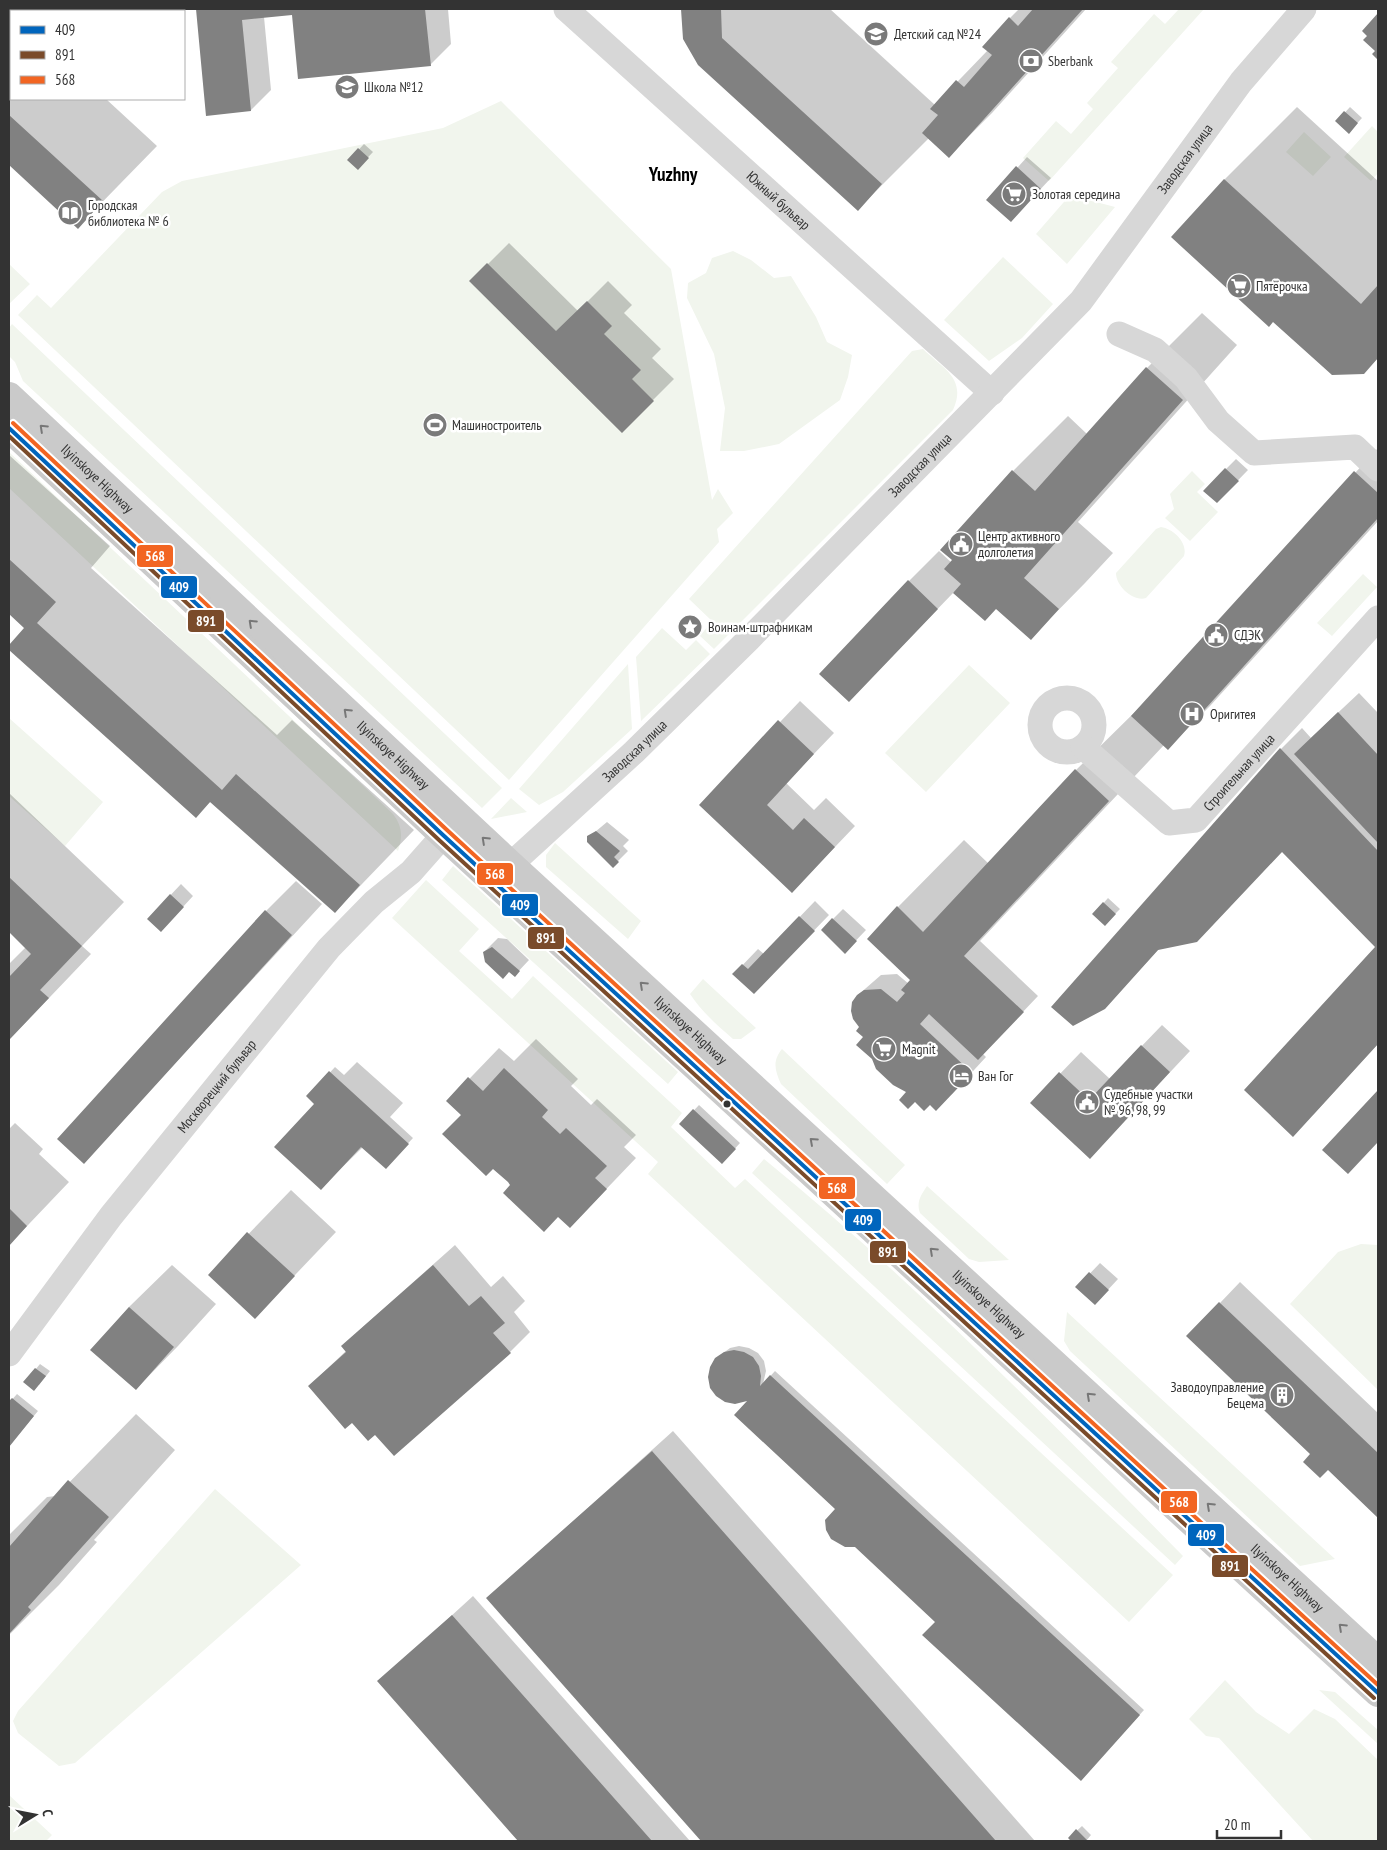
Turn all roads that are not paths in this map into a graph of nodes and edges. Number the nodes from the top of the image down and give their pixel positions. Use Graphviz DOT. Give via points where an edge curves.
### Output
graph roads {
  1 [pos="566,9"];
  2 [pos="1304,9"];
  3 [pos="1119,334"];
  4 [pos="992,393"];
  5 [pos="9,396"];
  6 [pos="9,428"];
  7 [pos="1378,469"];
  8 [pos="1378,618"];
  9 [pos="1083,747"];
  10 [pos="451,826"];
  11 [pos="502,872"];
  12 [pos="9,1354"];
  13 [pos="1378,1660"];
  14 [pos="1378,1694"];
  1 -- 4 [label="street, Южный бульвар"];
  2 -- 4 [label="street, Заводская улица" via="1241,82 1091,289"];
  3 -- 7 [label="street" via="1155,350 1186,378 1218,421 1254,453 1354,447"];
  4 -- 11 [label="street, Заводская улица" via="682,706"];
  10 -- 5 [label="main road, Ilyinskoye Highway, one-way"];
  6 -- 10 [label="main road, Ilyinskoye Highway"];
  8 -- 9 [label="street, Строительная улица" via="1196,820 1169,823"];
  10 -- 11 [label="main road, Ilyinskoye Highway"];
  10 -- 12 [label="street, Москворецкий бульвар" via="411,872 374,902 329,948 111,1216"];
  13 -- 11 [label="main road, Ilyinskoye Highway, one-way"];
  11 -- 14 [label="main road, Ilyinskoye Highway"];
}
